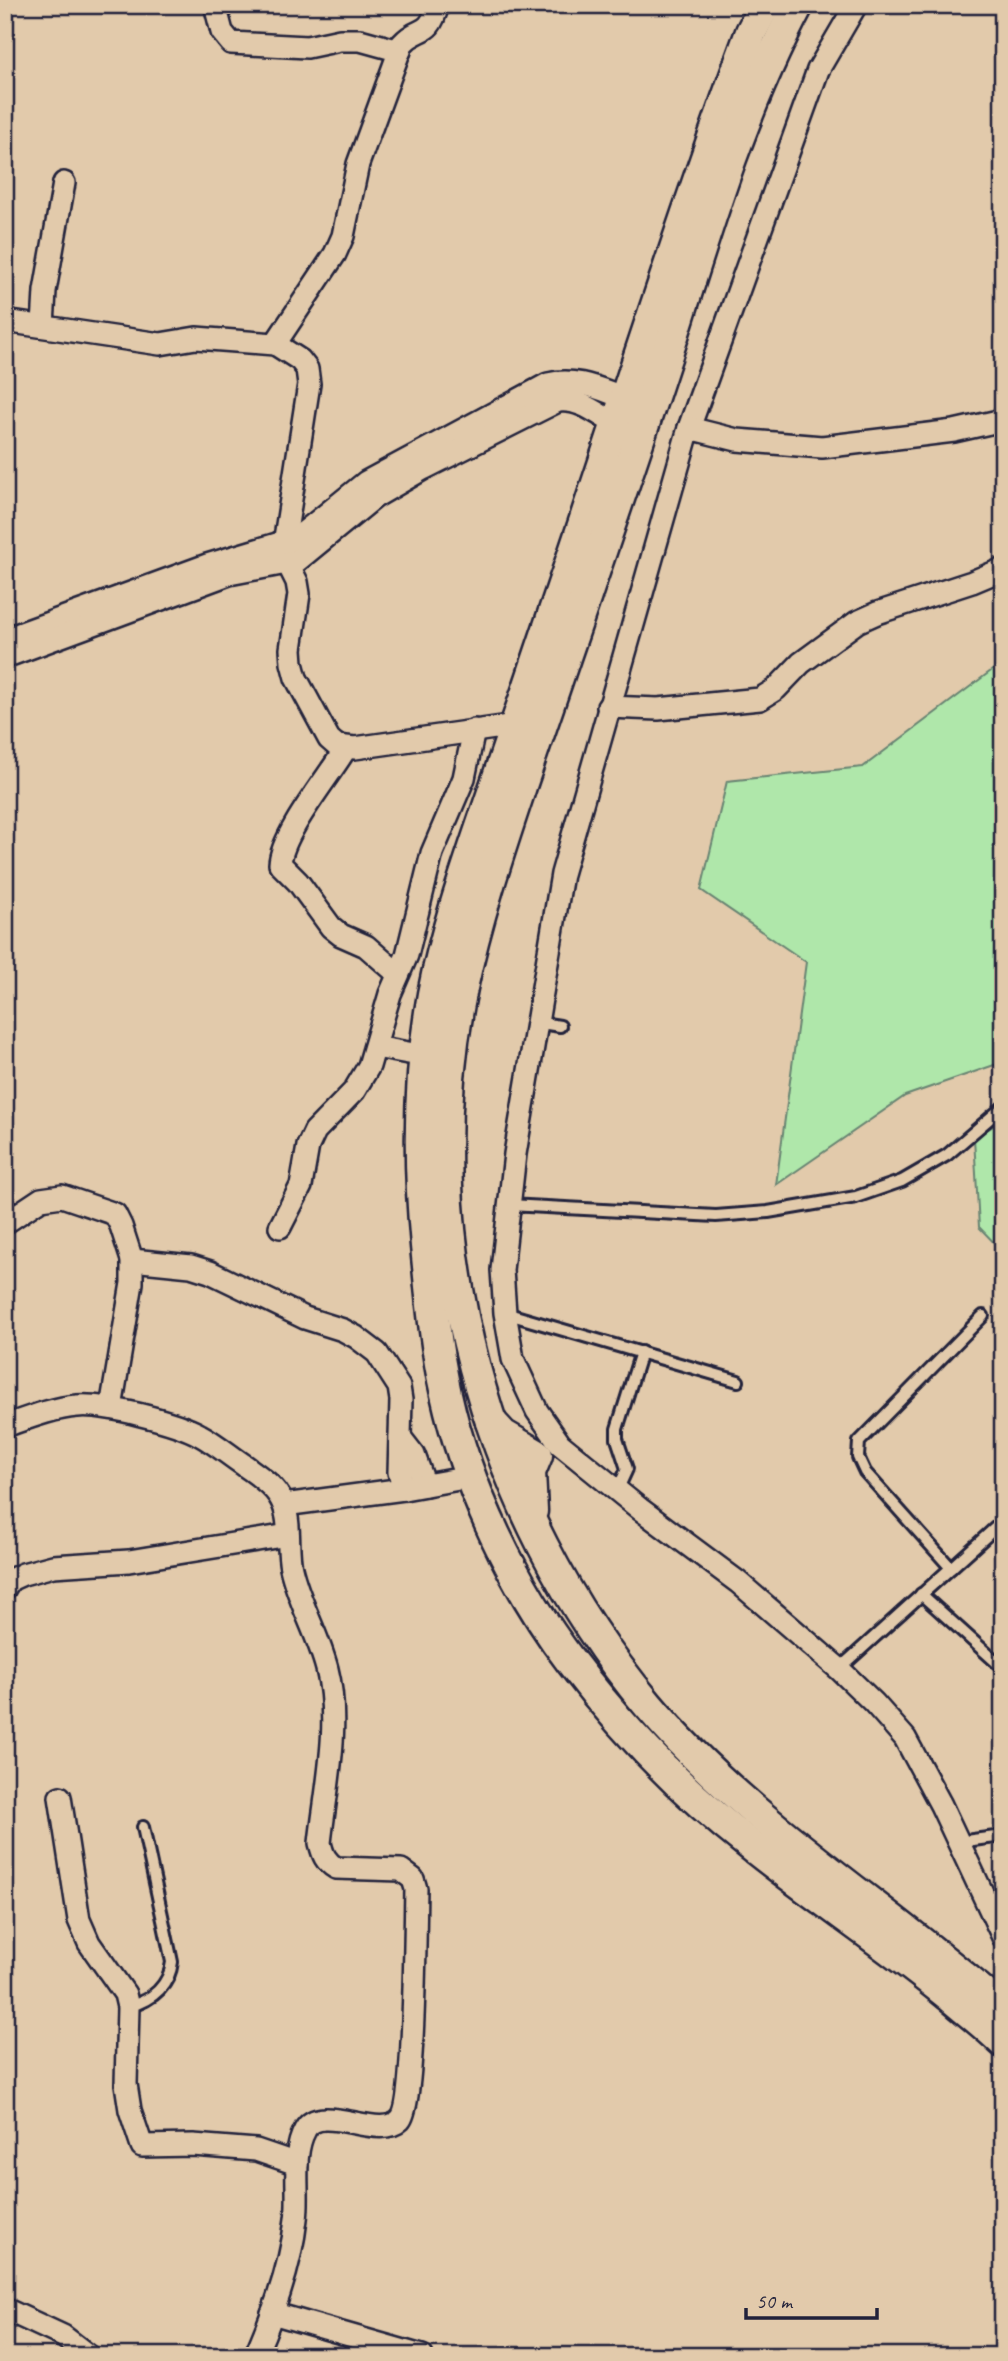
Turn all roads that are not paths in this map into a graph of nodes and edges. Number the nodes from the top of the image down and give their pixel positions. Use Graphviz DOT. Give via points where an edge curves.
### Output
graph roads {
  1 [pos="215,5"];
  2 [pos="438,5"];
  3 [pos="765,5"];
  4 [pos="797,5"];
  5 [pos="856,5"];
  6 [pos="400,51"];
  7 [pos="64,183"];
  8 [pos="45,291"];
  9 [pos="9,322"];
  10 [pos="43,326"];
  11 [pos="275,344"];
  12 [pos="621,412"];
  13 [pos="1003,420"];
  14 [pos="689,428"];
  15 [pos="286,554"];
  16 [pos="1003,569"];
  17 [pos="5,639"];
  18 [pos="5,657"];
  19 [pos="608,707"];
  20 [pos="516,725"];
  21 [pos="474,730"];
  22 [pos="346,748"];
  23 [pos="398,974"];
  24 [pos="536,1022"];
  25 [pos="560,1026"];
  26 [pos="375,1047"];
  27 [pos="425,1056"];
  28 [pos="1003,1107"];
  29 [pos="509,1205"];
  30 [pos="5,1223"];
  31 [pos="281,1227"];
  32 [pos="132,1260"];
  33 [pos="505,1313"];
  34 [pos="983,1316"];
  35 [pos="641,1352"];
  36 [pos="738,1381"];
  37 [pos="111,1408"];
  38 [pos="491,1422"];
  39 [pos="5,1426"];
  40 [pos="400,1437"];
  41 [pos="549,1449"];
  42 [pos="506,1469"];
  43 [pos="470,1476"];
  44 [pos="425,1485"];
  45 [pos="404,1489"];
  46 [pos="617,1491"];
  47 [pos="284,1506"];
  48 [pos="1003,1521"];
  49 [pos="534,1526"];
  50 [pos="288,1535"];
  51 [pos="506,1553"];
  52 [pos="951,1568"];
  53 [pos="5,1588"];
  54 [pos="921,1594"];
  55 [pos="1003,1668"];
  56 [pos="839,1669"];
  57 [pos="60,1797"];
  58 [pos="143,1827"];
  59 [pos="1003,1836"];
  60 [pos="958,1842"];
  61 [pos="1003,1937"];
  62 [pos="128,2007"];
  63 [pos="1003,2010"];
  64 [pos="1003,2042"];
  65 [pos="297,2164"];
  66 [pos="5,2309"];
  67 [pos="272,2313"];
  68 [pos="89,2356"];
  69 [pos="255,2356"];
  70 [pos="422,2356"];
  1 -- 6 [label="street" via="222,32 231,43 307,47 360,40"];
  2 -- 6 [label="street" via="427,30 408,38"];
  3 -- 12 [label="main road" via="721,114"];
  4 -- 38 [label="main road" via="723,178 649,411 487,885 461,993 448,1098 447,1189 466,1337"];
  5 -- 14 [label="street" via="818,69"];
  6 -- 11 [label="street" via="358,164 335,254"];
  7 -- 8 [label="street"];
  8 -- 9 [label="street"];
  8 -- 10 [label="street"];
  9 -- 10 [label="street"];
  10 -- 11 [label="street" via="160,344 196,338"];
  11 -- 15 [label="street" via="300,360 309,384"];
  12 -- 15 [label="street" via="558,401 375,497 307,555"];
  12 -- 20 [label="main road"];
  13 -- 14 [label="street" via="954,431 822,447 737,440"];
  14 -- 19 [label="street"];
  15 -- 17 [label="street" via="207,565"];
  15 -- 18 [label="street"];
  15 -- 22 [label="street" via="299,594 291,649 296,678 329,739"];
  16 -- 19 [label="street" via="857,622 760,699 658,709"];
  19 -- 24 [label="street" via="562,874"];
  20 -- 21 [label="street"];
  20 -- 27 [label="main road" via="444,949"];
  21 -- 22 [label="street"];
  21 -- 23 [label="street" via="464,778 432,853 407,955"];
  22 -- 23 [label="street" via="288,839 280,864 331,927 366,946"];
  23 -- 26 [label="street"];
  24 -- 25 [label="lane"];
  24 -- 29 [label="street"];
  26 -- 27 [label="street"];
  26 -- 31 [label="street" via="354,1091 315,1131 301,1186"];
  27 -- 43 [label="main road" via="420,1135 434,1331 446,1396"];
  28 -- 29 [label="lane" via="947,1155 902,1181 856,1197 716,1216"];
  29 -- 33 [label="street" via="502,1270"];
  30 -- 32 [label="street" via="41,1199 62,1196 115,1214"];
  32 -- 37 [label="street"];
  32 -- 40 [label="street" via="210,1272 305,1318 356,1336 377,1353 399,1387"];
  33 -- 35 [label="lane"];
  33 -- 41 [label="street" via="513,1359"];
  34 -- 52 [label="lane" via="859,1442 858,1457 865,1472"];
  35 -- 36 [label="lane"];
  35 -- 46 [label="lane" via="617,1429 627,1469"];
  37 -- 39 [label="street" via="75,1406"];
  37 -- 47 [label="street" via="198,1434 264,1480"];
  38 -- 41 [label="main road" via="503,1435"];
  38 -- 42 [label="main road"];
  40 -- 44 [label="street" via="414,1455"];
  40 -- 45 [label="street"];
  41 -- 42 [label="street"];
  41 -- 46 [label="street"];
  41 -- 49 [label="main road" via="530,1472"];
  42 -- 49 [label="main road"];
  42 -- 51 [label="main road" via="501,1501 507,1522"];
  43 -- 44 [label="street"];
  43 -- 51 [label="main road"];
  44 -- 45 [label="street"];
  45 -- 47 [label="street"];
  46 -- 56 [label="street" via="738,1582"];
  47 -- 50 [label="street"];
  48 -- 52 [label="lane"];
  49 -- 63 [label="main road" via="600,1642 649,1706 708,1768 795,1845 957,1969"];
  50 -- 53 [label="street" via="129,1561 52,1566 10,1580"];
  50 -- 65 [label="street" via="291,1568 330,1686 332,1722 320,1843 323,1856 336,1868 401,1870 413,1879 416,1889 410,2077 404,2115 398,2122 382,2126 316,2120 304,2131"];
  51 -- 64 [label="main road" via="567,1656 607,1708 669,1773 746,1842 907,1960"];
  52 -- 54 [label="lane"];
  54 -- 55 [label="lane"];
  54 -- 56 [label="lane"];
  56 -- 60 [label="street" via="905,1738"];
  57 -- 62 [label="street" via="79,1920 89,1943 125,1994"];
  58 -- 62 [label="lane" via="172,1962 171,1973 158,1992"];
  59 -- 60 [label="lane"];
  60 -- 61 [label="street"];
  62 -- 65 [label="street" via="125,2084 142,2146 256,2150"];
  65 -- 67 [label="street" via="293,2239"];
  66 -- 68 [label="street" via="63,2336"];
  67 -- 69 [label="street"];
  67 -- 70 [label="street"];
}
